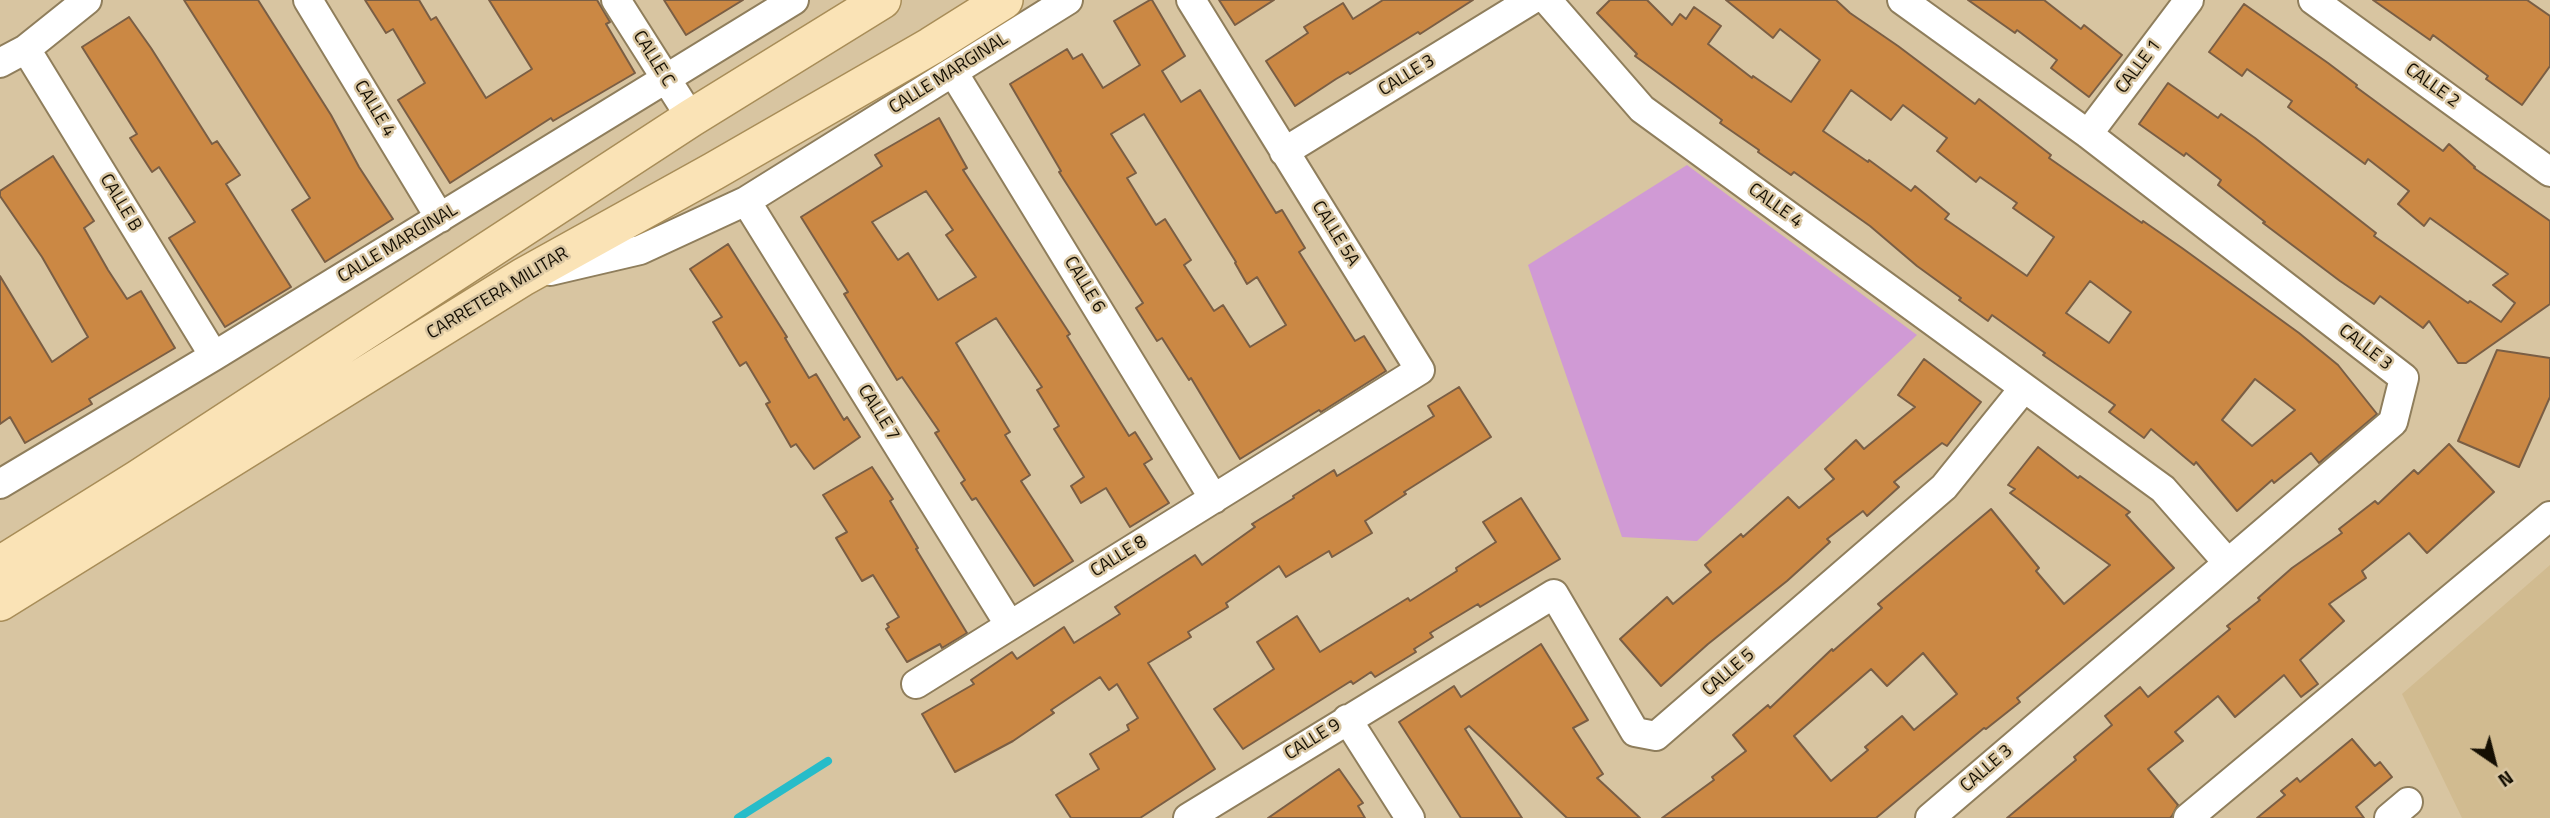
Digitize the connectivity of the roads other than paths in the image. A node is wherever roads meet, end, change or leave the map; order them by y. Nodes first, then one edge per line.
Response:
1 (87, 0) edge
2 (308, 0) edge
3 (616, 0) edge
4 (794, 0) edge
5 (882, 0) edge
6 (960, 0) edge
7 (1004, 0) edge
8 (1068, 0) edge
9 (1191, 0) edge
10 (1531, 0) edge
11 (1547, 0) edge
12 (1902, 0) edge
13 (2189, 0) edge
14 (2313, 0) edge
15 (26, 49) junction
16 (942, 59) junction
17 (0, 63) edge
18 (666, 80) junction
19 (691, 118) junction
20 (2088, 134) junction
21 (1284, 152) junction
22 (2544, 163) edge
23 (746, 201) junction
24 (440, 218) junction
25 (523, 277) junction
26 (214, 356) junction
27 (2024, 388) junction
28 (1323, 430) joint
29 (2, 477) edge
30 (1214, 499) junction
31 (2550, 516) edge
32 (2228, 563) junction
33 (0, 565) edge
34 (0, 602) edge
35 (1010, 624) junction
36 (1439, 664) joint
37 (916, 684) dead end
38 (1347, 719) junction
39 (1188, 818) edge
40 (1410, 818) edge
41 (1930, 818) edge
42 (2188, 818) edge

1 - 15 street
2 - 24 street, CALLE 4
3 - 18 street, CALLE C
4 - 18 street, CALLE MARGINAL
5 - 19 main road
6 - 16 main road
7 - 16 main road, CARRETERA MILITAR
8 - 16 street, CALLE MARGINAL
9 - 21 street, CALLE 5A
10 - 21 street, CALLE 3
11 - 27 street, CALLE 4
12 - 20 street, CALLE 3
13 - 20 street, CALLE 1
14 - 22 street, CALLE 2
15 - 17 street
15 - 26 street, CALLE B
16 - 23 street, CALLE MARGINAL
16 - 25 main road, CARRETERA MILITAR
16 - 30 street, CALLE 6
18 - 19 street, CALLE C
18 - 24 street, CALLE MARGINAL
19 - 33 main road
20 - 32 street, CALLE 3
21 - 28 street, CALLE 5A
23 - 25 street, CALLE MARGINAL
23 - 35 street, CALLE 7
24 - 26 street, CALLE MARGINAL
25 - 34 main road, CARRETERA MILITAR
26 - 29 street, CALLE MARGINAL
27 - 32 street, CALLE 4
27 - 36 street, CALLE 5
28 - 30 street, CALLE 8
30 - 35 street, CALLE 8
31 - 42 street
32 - 41 street, CALLE 3
35 - 37 street, CALLE 8
36 - 38 street, CALLE 9
38 - 39 street, CALLE 9
38 - 40 street

